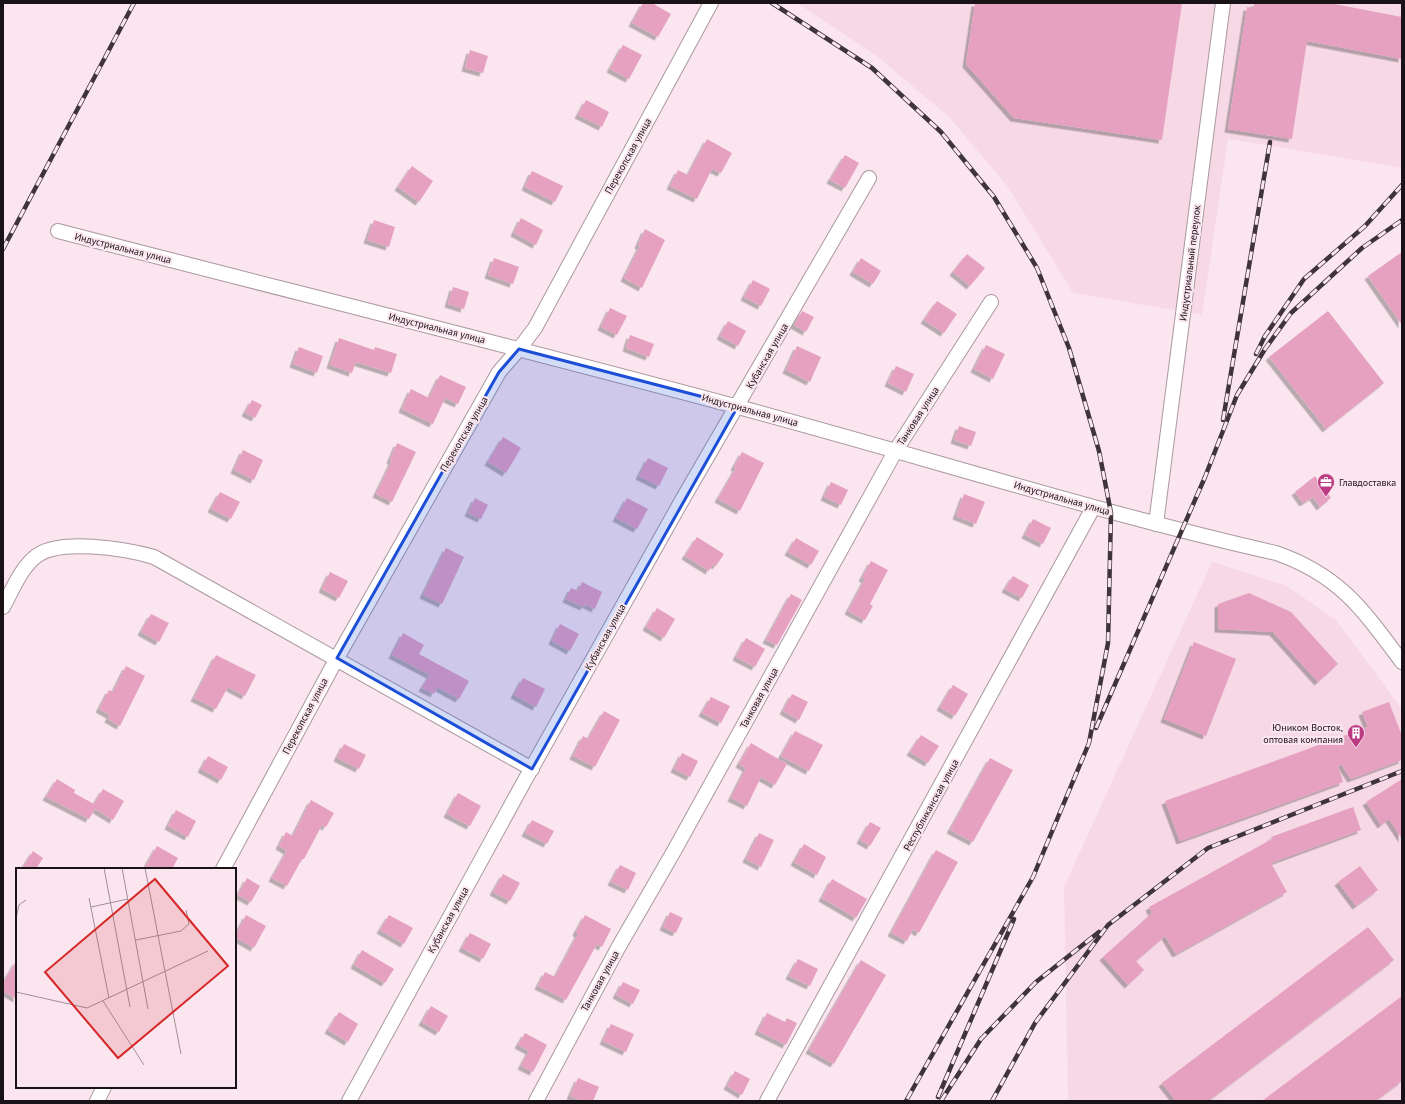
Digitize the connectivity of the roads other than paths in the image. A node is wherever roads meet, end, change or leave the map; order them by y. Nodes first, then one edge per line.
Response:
1 (711, 3) edge
2 (1223, 3) edge
3 (869, 178) dead end
4 (58, 231) dead end
5 (991, 302) dead end
6 (519, 349) junction
7 (738, 406) junction
8 (896, 450) junction
9 (1094, 508) junction
10 (1156, 524) junction
11 (3, 607) edge
12 (337, 658) junction
13 (1402, 662) edge
14 (532, 768) junction
15 (224, 868) edge
16 (103, 1088) edge
17 (96, 1101) edge
18 (349, 1101) edge
19 (536, 1101) edge
20 (767, 1101) edge

1 - 6 street, Перекопская улица
2 - 10 street, Индустриальный переулок
3 - 7 street, Кубанская улица
4 - 6 street, Индустриальная улица
5 - 8 street, Танковая улица
6 - 7 street, Индустриальная улица
6 - 12 street, Перекопская улица
7 - 8 street, Индустриальная улица
7 - 14 street, Кубанская улица
8 - 9 street, Индустриальная улица
8 - 19 street, Танковая улица
9 - 10 street, Индустриальная улица
9 - 20 street, Республиканская улица
10 - 13 street, Индустриальная улица
11 - 12 street
12 - 14 street
12 - 15 street, Перекопская улица
14 - 18 street, Кубанская улица
16 - 17 street

